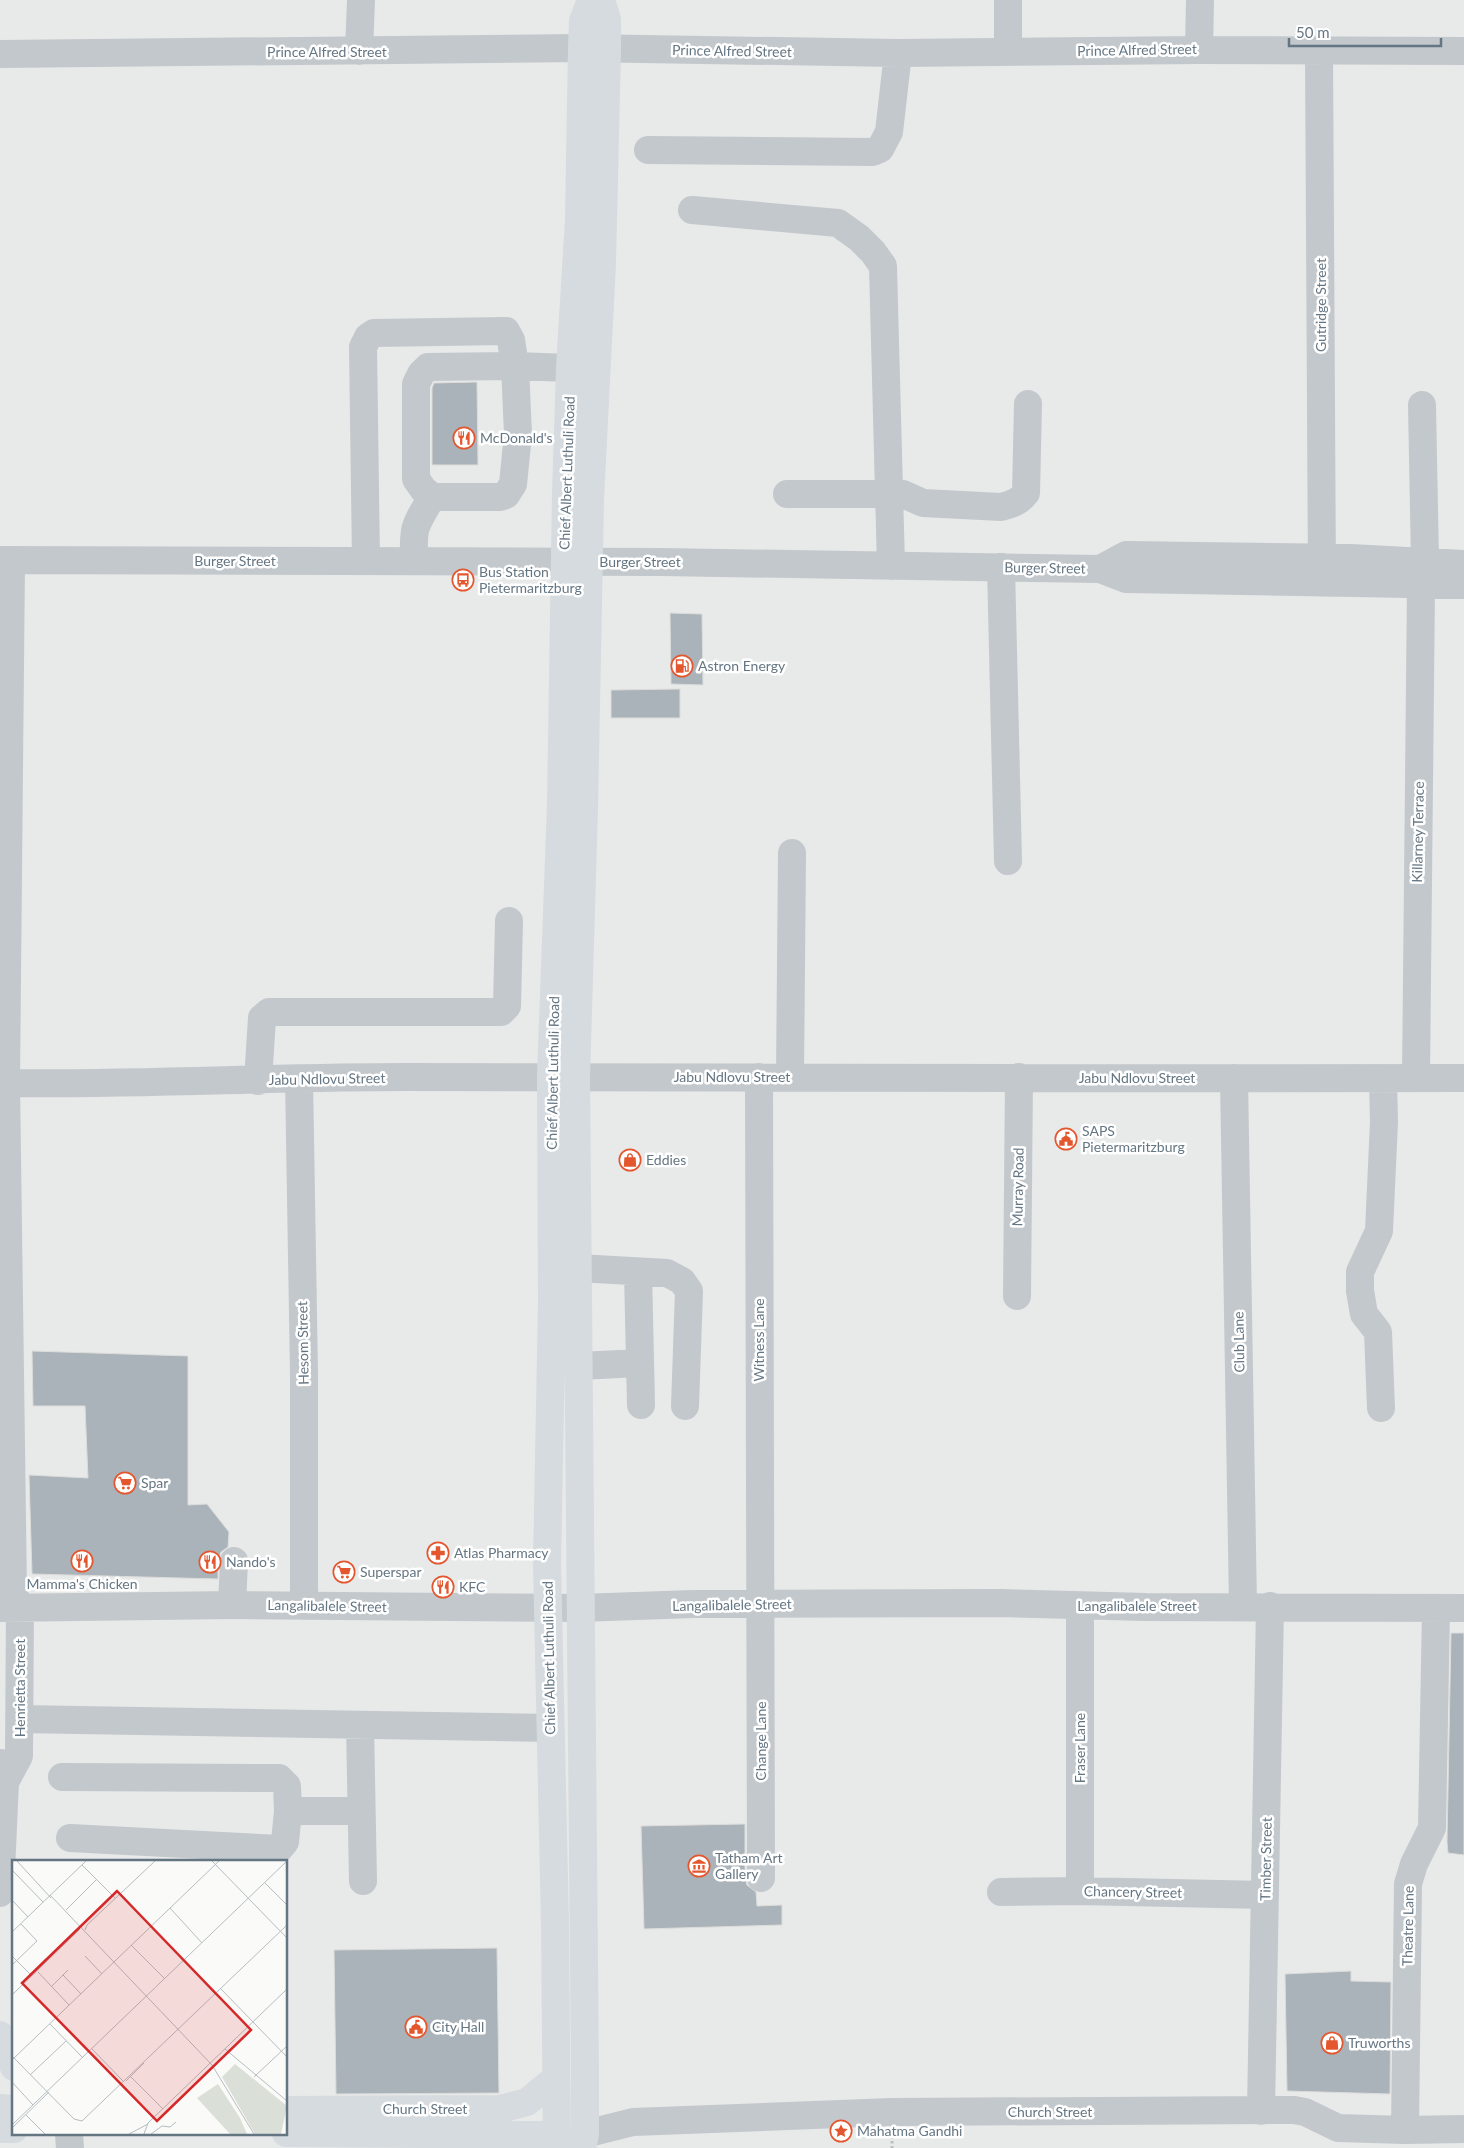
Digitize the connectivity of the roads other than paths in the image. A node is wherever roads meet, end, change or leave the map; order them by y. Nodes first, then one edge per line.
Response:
1 (361, 0) edge
2 (591, 0) edge
3 (601, 0) edge
4 (1008, 0) edge
5 (1200, 0) edge
6 (594, 48) junction
7 (1199, 50) junction
8 (1464, 50) edge
9 (359, 51) junction
10 (1320, 51) junction
11 (1008, 52) junction
12 (898, 53) junction
13 (0, 54) edge
14 (648, 150) dead end
15 (692, 210) dead end
16 (515, 366) junction
17 (570, 368) junction
18 (1028, 404) dead end
19 (1422, 404) dead end
20 (889, 493) junction
21 (786, 494) dead end
22 (432, 498) junction
23 (5, 560) edge
24 (366, 561) junction
25 (414, 561) junction
26 (576, 562) junction
27 (1464, 564) edge
28 (891, 566) junction
29 (1001, 568) junction
30 (1322, 571) junction
31 (1423, 574) junction
32 (1464, 584) edge
33 (792, 852) dead end
34 (1008, 861) dead end
35 (509, 921) dead end
36 (564, 1077) junction
37 (759, 1077) junction
38 (790, 1077) junction
39 (1019, 1077) junction
40 (1234, 1078) junction
41 (1416, 1078) junction
42 (1464, 1078) edge
43 (299, 1079) junction
44 (1384, 1080) junction
45 (258, 1081) junction
46 (3, 1083) edge
47 (578, 1268) junction
48 (638, 1272) junction
49 (1017, 1296) dead end
50 (640, 1362) junction
51 (579, 1366) junction
52 (641, 1406) dead end
53 (685, 1406) dead end
54 (1381, 1408) dead end
55 (234, 1561) dead end
56 (9, 1604) edge
57 (760, 1604) junction
58 (232, 1605) junction
59 (304, 1606) junction
60 (1080, 1606) junction
61 (1243, 1606) junction
62 (1270, 1606) junction
63 (547, 1608) junction
64 (580, 1608) junction
65 (1436, 1608) junction
66 (1464, 1608) edge
67 (1, 1659) edge
68 (7, 1719) edge
69 (360, 1725) junction
70 (550, 1728) junction
71 (62, 1777) dead end
72 (288, 1811) junction
73 (361, 1811) junction
74 (70, 1838) dead end
75 (761, 1878) dead end
76 (363, 1881) dead end
77 (1080, 1891) junction
78 (1001, 1892) dead end
79 (0, 1893) edge
80 (1265, 1895) junction
81 (0, 2035) edge
82 (12, 2062) edge
83 (556, 2079) junction
84 (584, 2104) junction
85 (288, 2110) edge
86 (1261, 2111) junction
87 (633, 2122) junction
88 (1464, 2129) edge
89 (1405, 2130) junction
90 (288, 2133) edge
91 (1338, 2138) edge
92 (584, 2141) edge
93 (557, 2142) edge

1 - 9 street
2 - 6 main road, Chief Albert Luthuli Road
3 - 6 main road, Chief Albert Luthuli Road
4 - 11 street
5 - 7 street
6 - 9 street, Prince Alfred Street
6 - 12 street, Prince Alfred Street
6 - 17 main road, Chief Albert Luthuli Road
6 - 26 main road, Chief Albert Luthuli Road
7 - 10 street, Prince Alfred Street
7 - 11 street, Prince Alfred Street
8 - 10 street, Prince Alfred Street
9 - 13 street, Prince Alfred Street
10 - 30 street, Gutridge Street
11 - 12 street, Prince Alfred Street
12 - 14 street
15 - 20 street
16 - 17 street
16 - 22 street
16 - 22 street
16 - 24 street
17 - 26 main road, Chief Albert Luthuli Road
18 - 20 street
19 - 31 street, Killarney Terrace
20 - 21 street
20 - 28 street
22 - 25 street
23 - 24 street, Burger Street
23 - 46 street, Henrietta Street
24 - 25 street, Burger Street
25 - 26 street, Burger Street
26 - 28 street, Burger Street
26 - 36 main road, Chief Albert Luthuli Road
27 - 31 street, Burger Street
28 - 29 street, Burger Street
29 - 30 street, Burger Street
29 - 34 street
30 - 31 street, Burger Street
31 - 32 street, Burger Street
31 - 41 street, Killarney Terrace
33 - 38 street
35 - 45 street
36 - 37 street, Jabu Ndlovu Street
36 - 43 street, Jabu Ndlovu Street
36 - 47 main road, Chief Albert Luthuli Road
36 - 63 main road, Chief Albert Luthuli Road
37 - 38 street, Jabu Ndlovu Street
37 - 57 street, Witness Lane
38 - 39 street, Jabu Ndlovu Street
39 - 40 street, Jabu Ndlovu Street
39 - 49 street, Murray Road
40 - 44 street, Jabu Ndlovu Street
40 - 61 street, Club Lane
41 - 42 street, Jabu Ndlovu Street
41 - 44 street, Jabu Ndlovu Street
43 - 45 street, Jabu Ndlovu Street
43 - 59 street, Hesom Street
44 - 54 street
45 - 46 street, Jabu Ndlovu Street
46 - 56 street, Henrietta Street
47 - 48 street
47 - 51 main road, Chief Albert Luthuli Road
48 - 50 street
48 - 53 street
50 - 51 street
50 - 52 street
51 - 64 main road, Chief Albert Luthuli Road
55 - 58 street
56 - 58 street, Langalibalele Street
56 - 67 street, Henrietta Street
56 - 68 street, Henrietta Street
57 - 60 street, Langalibalele Street
57 - 64 street, Langalibalele Street
57 - 75 street, Change Lane
58 - 59 street, Langalibalele Street
59 - 63 street, Langalibalele Street
60 - 61 street, Langalibalele Street
60 - 77 street, Fraser Lane
61 - 62 street, Langalibalele Street
62 - 65 street, Langalibalele Street
62 - 80 street, Timber Street
63 - 64 street, Langalibalele Street
63 - 70 main road, Chief Albert Luthuli Road
64 - 84 main road, Chief Albert Luthuli Road
65 - 66 street, Langalibalele Street
65 - 89 street, Theatre Lane
67 - 68 street, Henrietta Street
68 - 69 street
68 - 79 street, Henrietta Street
69 - 70 street
69 - 73 street
70 - 83 main road, Chief Albert Luthuli Road
71 - 72 street
72 - 73 street
72 - 74 street
73 - 76 street
77 - 78 street, Chancery Street
77 - 80 street, Chancery Street
80 - 86 street, Timber Street
81 - 82 main road
83 - 85 main road, Church Street
83 - 93 main road, Chief Albert Luthuli Road
84 - 87 street, Church Street
84 - 92 main road, Chief Albert Luthuli Road
86 - 87 street, Church Street
86 - 91 street, Church Street
87 - 92 street, Church Street
88 - 89 street, Church Street
89 - 91 street, Church Street
90 - 93 main road, Church Street

